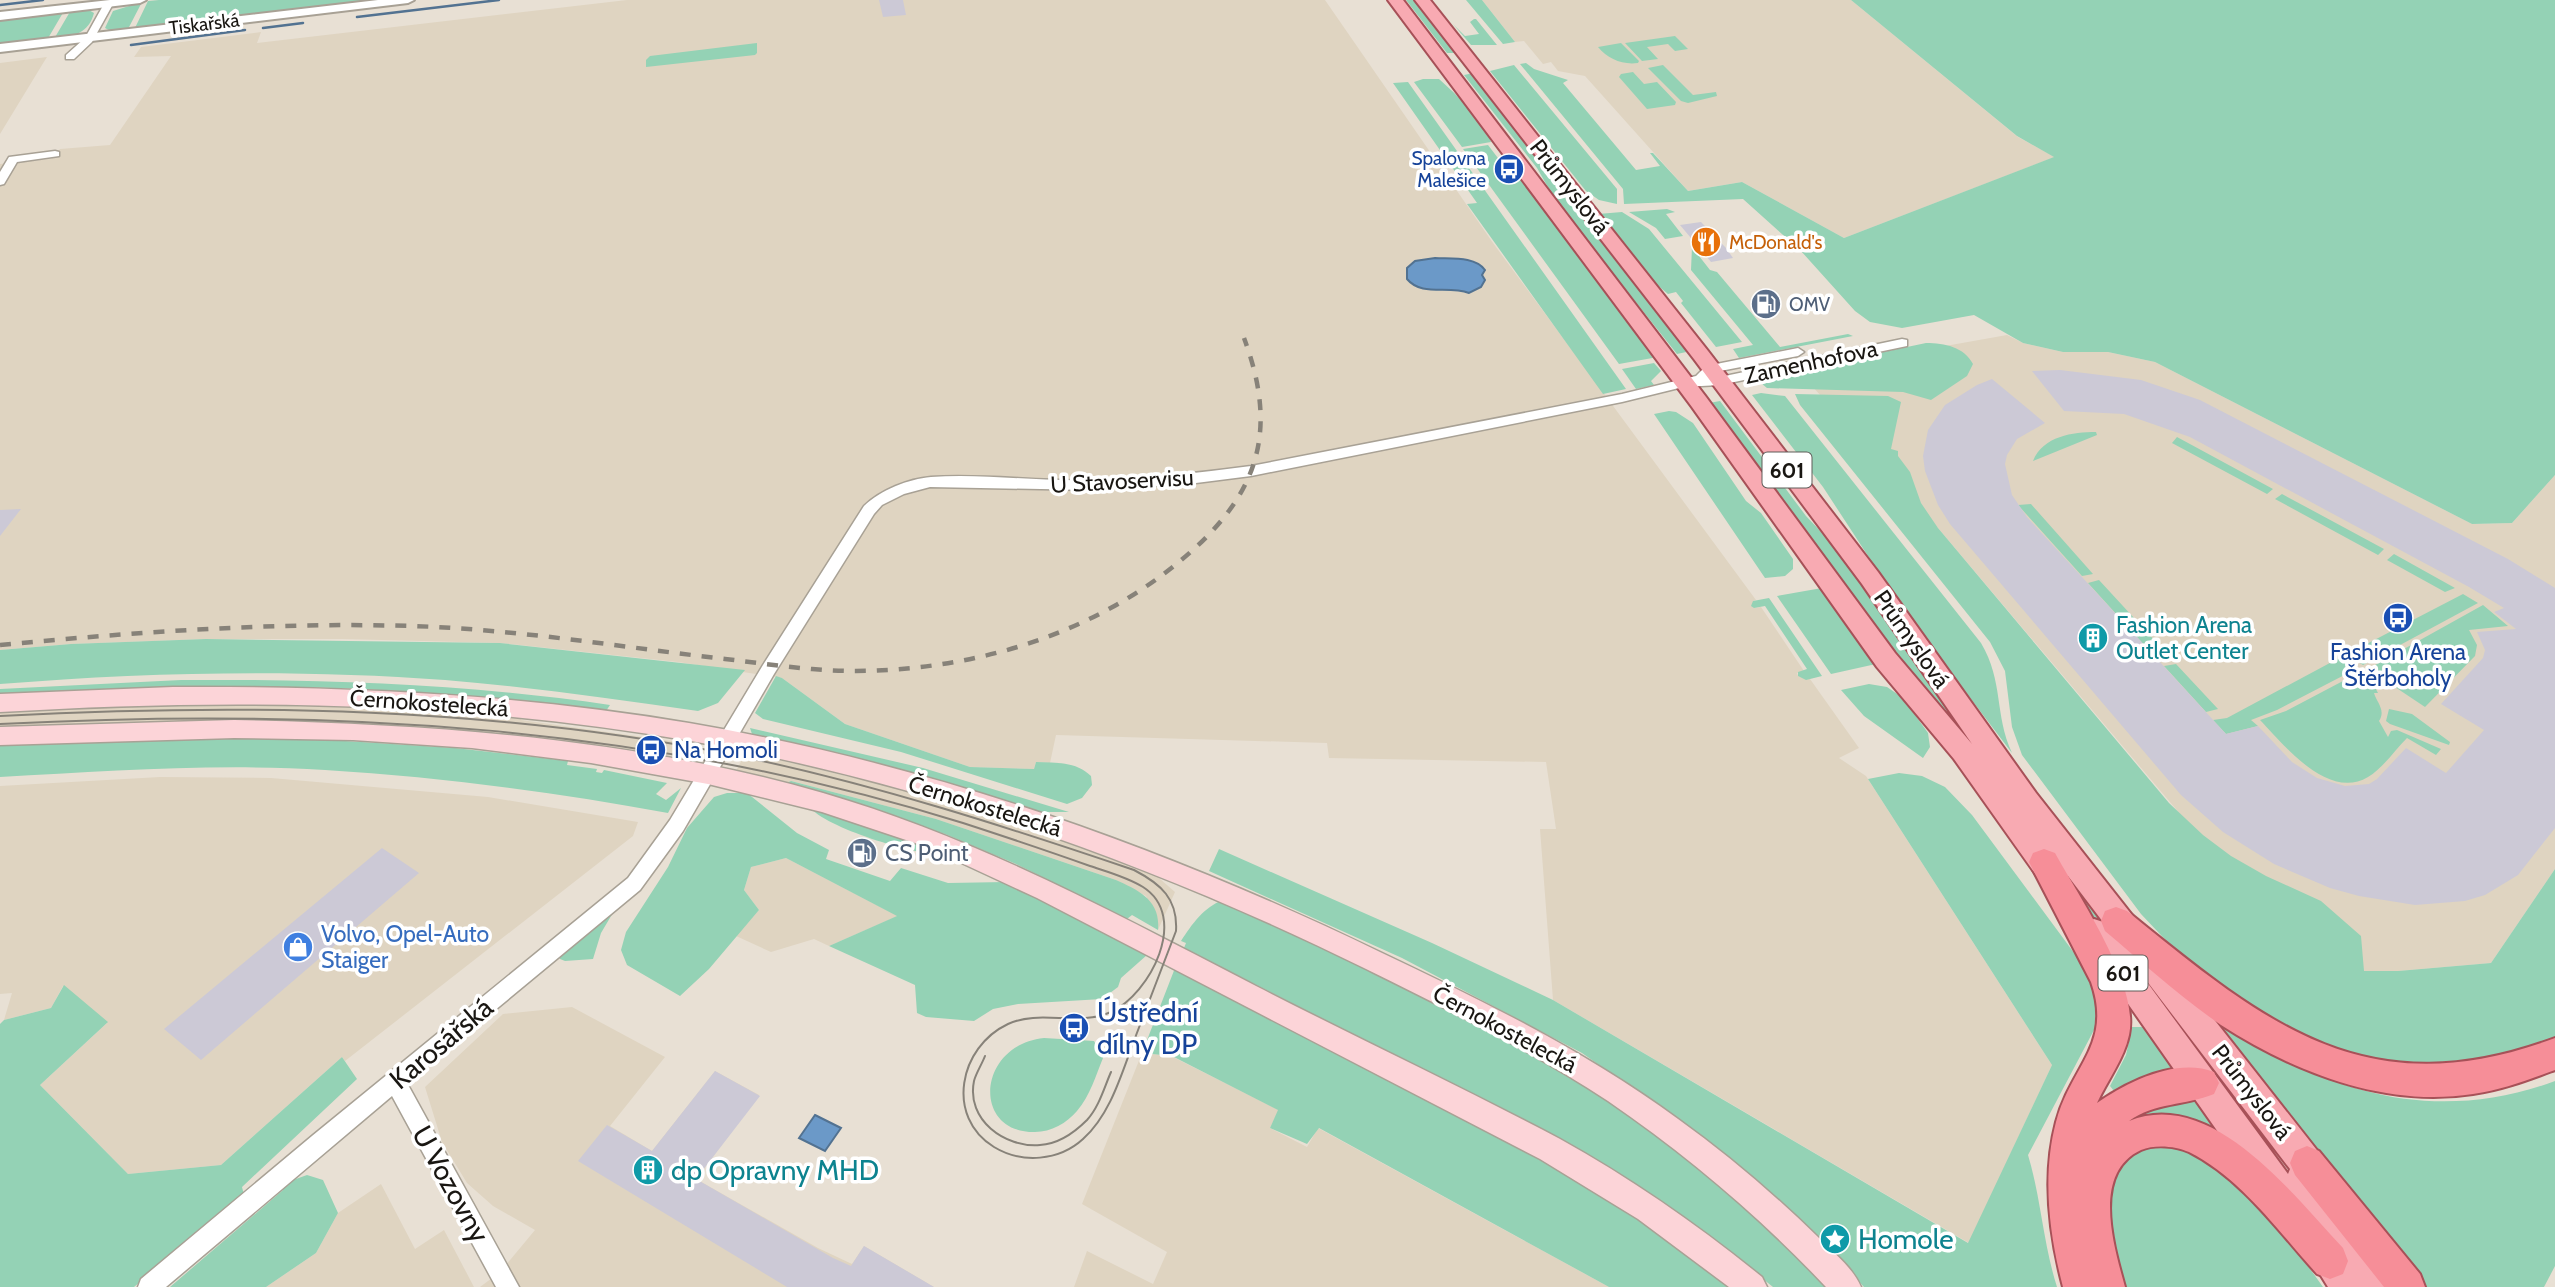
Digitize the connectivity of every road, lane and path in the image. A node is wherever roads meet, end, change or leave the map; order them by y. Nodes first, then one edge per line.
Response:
1 (140, 0) edge
2 (408, 0) edge
3 (1395, 0) edge
4 (1422, 0) edge
5 (108, 4) junction
6 (0, 16) edge
7 (90, 37) junction
8 (0, 48) edge
9 (70, 57) dead end
10 (55, 154) dead end
11 (0, 182) edge
12 (1897, 339) dead end
13 (1704, 377) junction
14 (0, 703) edge
15 (0, 736) edge
16 (726, 740) junction
17 (707, 775) junction
18 (2044, 862) junction
19 (2116, 920) junction
20 (2555, 1054) edge
21 (395, 1081) junction
22 (2202, 1083) junction
23 (2307, 1163) junction
24 (2068, 1209) junction
25 (2340, 1274) edge
26 (149, 1287) edge
27 (508, 1287) edge
28 (1752, 1287) edge
29 (1846, 1287) edge
30 (2081, 1287) edge
31 (2107, 1287) edge
32 (2383, 1287) edge
33 (2389, 1287) edge
34 (2407, 1287) edge

1 - 5 street
2 - 7 street, Tiskařská
3 - 13 main road, Průmyslová / 601
4 - 13 main road, Průmyslová / 601
5 - 6 street
5 - 7 street
7 - 8 street, Tiskařská
7 - 9 street
10 - 11 street
12 - 13 street, Zamenhofova
13 - 16 street, U Stavoservisu
13 - 18 main road, Průmyslová / 601
13 - 19 main road, Průmyslová / 601
14 - 16 main road, Černokostelecká
15 - 17 main road, Černokostelecká
16 - 17 street, U Stavoservisu
16 - 29 main road, Černokostelecká
17 - 21 street, Karosářská
17 - 28 main road, Černokostelecká
18 - 22 main road, Průmyslová / 601
18 - 24 highway
19 - 20 highway
19 - 23 main road, Průmyslová / 601
21 - 26 street, Karosářská
21 - 27 street, U Vozovny
22 - 24 highway
22 - 25 main road, Průmyslová / 601
22 - 32 main road
23 - 33 main road, Průmyslová
23 - 34 highway
24 - 30 highway
25 - 31 highway

